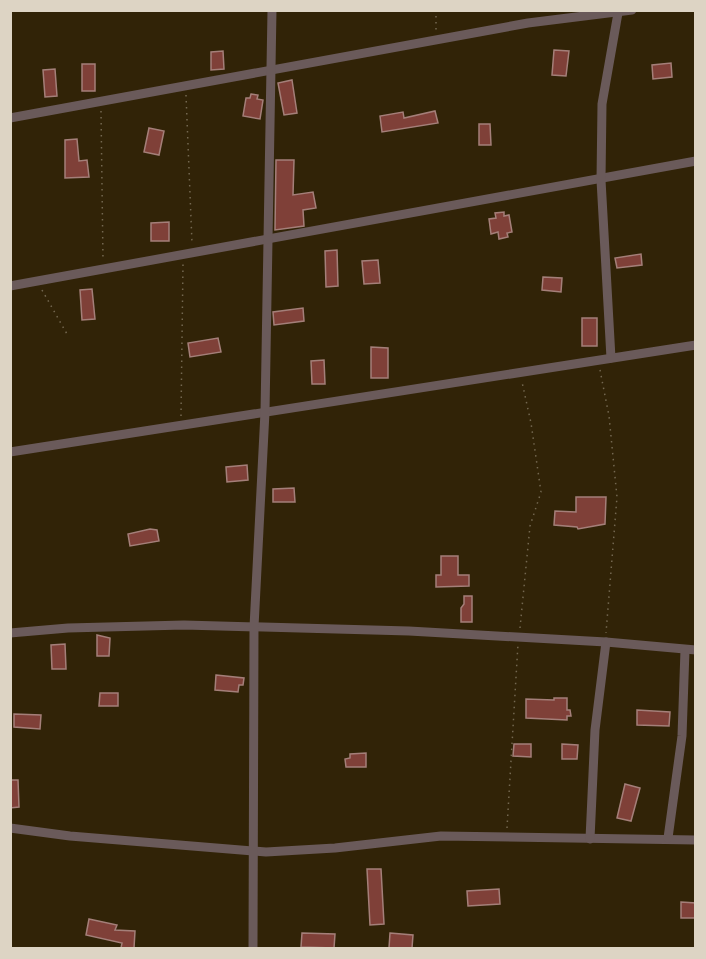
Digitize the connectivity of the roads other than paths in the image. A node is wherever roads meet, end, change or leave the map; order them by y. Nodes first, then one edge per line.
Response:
1 (272, 10) edge
2 (632, 10) edge
3 (612, 12) edge
4 (270, 70) junction
5 (10, 118) edge
6 (696, 161) edge
7 (600, 180) junction
8 (268, 239) junction
9 (10, 286) edge
10 (696, 345) edge
11 (611, 358) junction
12 (265, 412) junction
13 (10, 452) edge
14 (254, 627) junction
15 (10, 633) edge
16 (606, 642) junction
17 (685, 650) junction
18 (696, 651) edge
19 (10, 828) edge
20 (668, 838) junction
21 (590, 839) junction
22 (696, 840) edge
23 (252, 851) junction
24 (254, 948) edge

1 - 4 street
2 - 3 street
3 - 4 street
3 - 7 street
4 - 5 street
4 - 8 street
6 - 7 street
7 - 8 street
7 - 11 street
8 - 9 street
8 - 12 street
10 - 11 street
11 - 12 street
12 - 13 street
12 - 14 street
14 - 15 street
14 - 16 street
14 - 23 street
16 - 17 street
16 - 21 street
17 - 18 street
17 - 20 street
19 - 23 street
20 - 21 street
20 - 22 street
21 - 23 street
23 - 24 street

